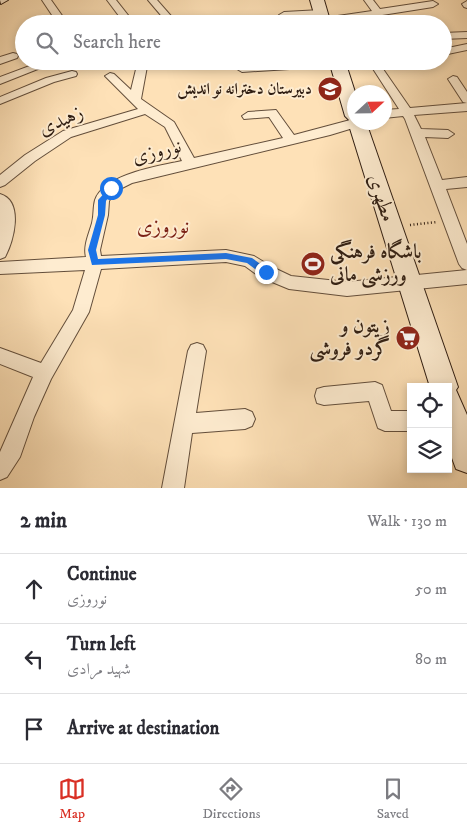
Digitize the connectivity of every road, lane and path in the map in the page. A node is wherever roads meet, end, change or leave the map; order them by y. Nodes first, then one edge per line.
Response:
1 (46, 0) edge
2 (111, 0) edge
3 (152, 0) edge
4 (368, 0) edge
5 (398, 0) edge
6 (431, 2) edge
7 (406, 8) junction
8 (378, 13) junction
9 (321, 14) edge
10 (57, 15) edge
11 (123, 15) edge
12 (165, 15) edge
13 (467, 47) edge
14 (452, 50) edge
15 (13, 56) dead end
16 (0, 61) edge
17 (28, 70) edge
18 (141, 70) edge
19 (340, 70) edge
20 (379, 70) edge
21 (72, 74) dead end
22 (110, 76) dead end
23 (453, 79) dead end
24 (0, 81) edge
25 (347, 91) edge
26 (0, 100) edge
27 (135, 100) junction
28 (467, 100) edge
29 (467, 107) edge
30 (147, 110) junction
31 (405, 111) junction
32 (392, 113) edge
33 (248, 116) dead end
34 (347, 124) edge
35 (360, 130) edge
36 (417, 133) junction
37 (448, 134) dead end
38 (291, 140) junction
39 (190, 164) junction
40 (0, 182) edge
41 (467, 182) edge
42 (438, 186) junction
43 (0, 199) edge
44 (451, 221) junction
45 (391, 227) junction
46 (0, 253) edge
47 (95, 263) junction
48 (467, 264) edge
49 (0, 268) edge
50 (467, 278) edge
51 (409, 283) junction
52 (197, 351) dead end
53 (0, 356) edge
54 (45, 373) junction
55 (443, 383) edge
56 (324, 396) dead end
57 (245, 419) dead end
58 (407, 420) edge
59 (455, 420) edge
60 (184, 424) junction
61 (467, 458) edge
62 (0, 470) edge
63 (173, 488) edge

1 - 10 street
2 - 11 street
3 - 12 street
4 - 8 street
5 - 7 street
6 - 7 street
7 - 8 street
8 - 9 street
13 - 14 street
15 - 16 street
17 - 24 street
18 - 27 street
19 - 25 main road, مطهری
20 - 31 street
21 - 26 street
22 - 27 street
23 - 28 street
27 - 30 street
29 - 31 street
30 - 39 street
30 - 40 street, زهیدی
31 - 32 street
31 - 36 street
33 - 38 street
34 - 38 street, نوروزی
35 - 45 main road, مطهری
36 - 37 street
36 - 42 street
38 - 39 street, نوروزی
39 - 47 street, نوروزی
41 - 42 street
42 - 44 street
43 - 46 street
44 - 45 path
44 - 48 street
45 - 51 main road, مطهری
47 - 49 street
47 - 51 street
47 - 54 street, نوروزی
50 - 51 street
51 - 55 main road, مطهری
52 - 60 street
53 - 54 street
54 - 62 street, نوروزی
56 - 58 street
57 - 60 street
59 - 61 main road
60 - 63 street

